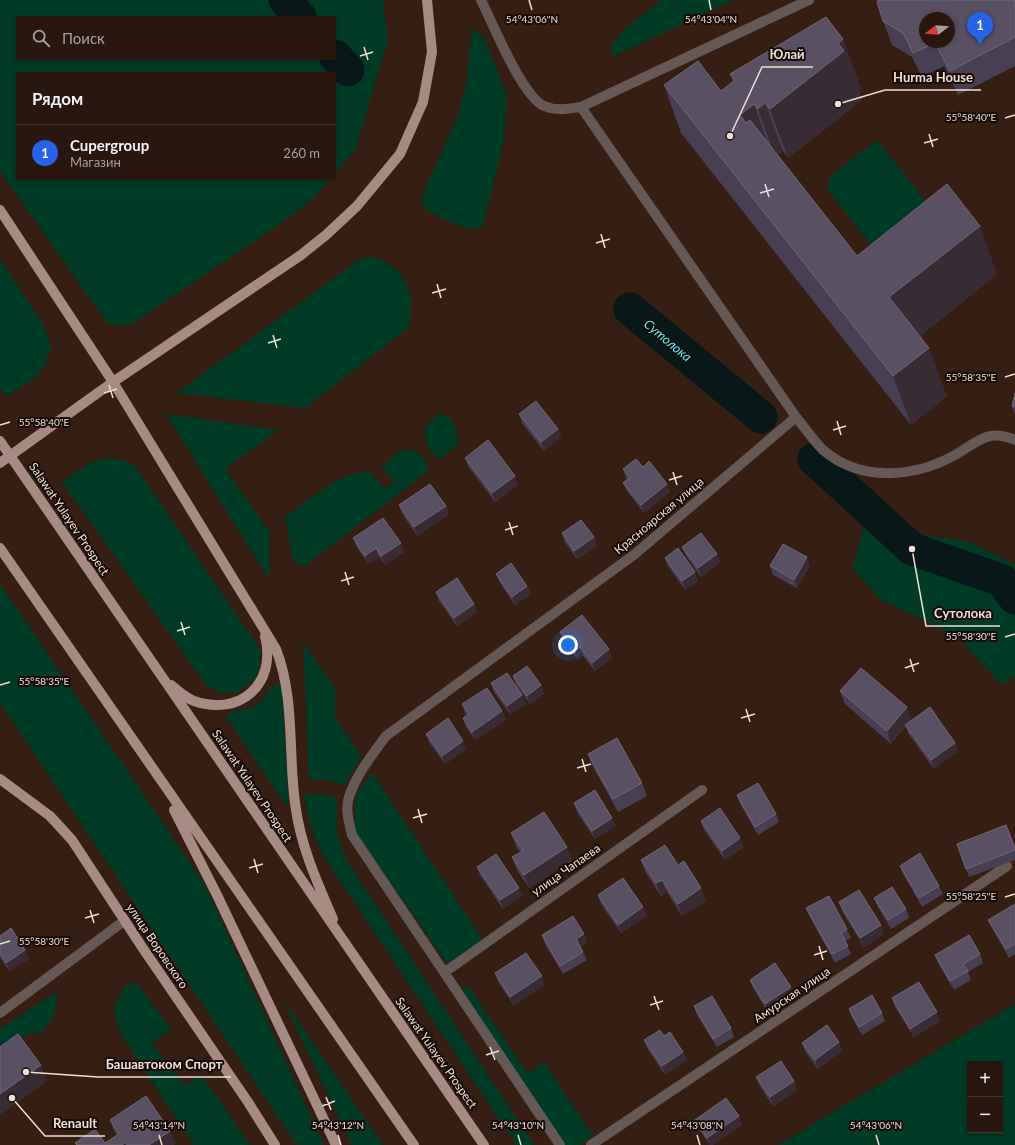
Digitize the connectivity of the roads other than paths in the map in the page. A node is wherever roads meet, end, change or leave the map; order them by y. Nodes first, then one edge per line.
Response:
1 (427, 0) edge
2 (481, 0) edge
3 (809, 0) edge
4 (581, 107) junction
5 (0, 210) edge
6 (114, 382) junction
7 (796, 417) junction
8 (1015, 440) edge
9 (0, 441) edge
10 (0, 463) edge
11 (0, 548) edge
12 (263, 626) junction
13 (163, 679) junction
14 (147, 761) junction
15 (0, 779) edge
16 (702, 790) dead end
17 (1007, 866) dead end
18 (124, 921) junction
19 (343, 940) junction
20 (445, 972) junction
21 (0, 1013) edge
22 (275, 1145) edge
23 (336, 1145) edge
24 (414, 1145) edge
25 (484, 1145) edge
26 (560, 1145) edge
27 (591, 1145) edge

1 - 6 main road
2 - 4 street
3 - 4 street
4 - 7 street
5 - 6 main road
6 - 10 main road
6 - 12 main road
7 - 8 street
7 - 20 street, Красноярская улица
9 - 13 main road, Salawat Yulayev Prospect
11 - 14 main road
12 - 13 main road
12 - 19 main road
13 - 19 main road, Salawat Yulayev Prospect
14 - 23 main road
14 - 24 main road
15 - 18 main road, улица Воровского
16 - 20 street, улица Чапаева
17 - 27 street, Амурская улица
18 - 21 street
18 - 22 main road, улица Воровского
19 - 25 main road, Salawat Yulayev Prospect
20 - 26 street, Красноярская улица

